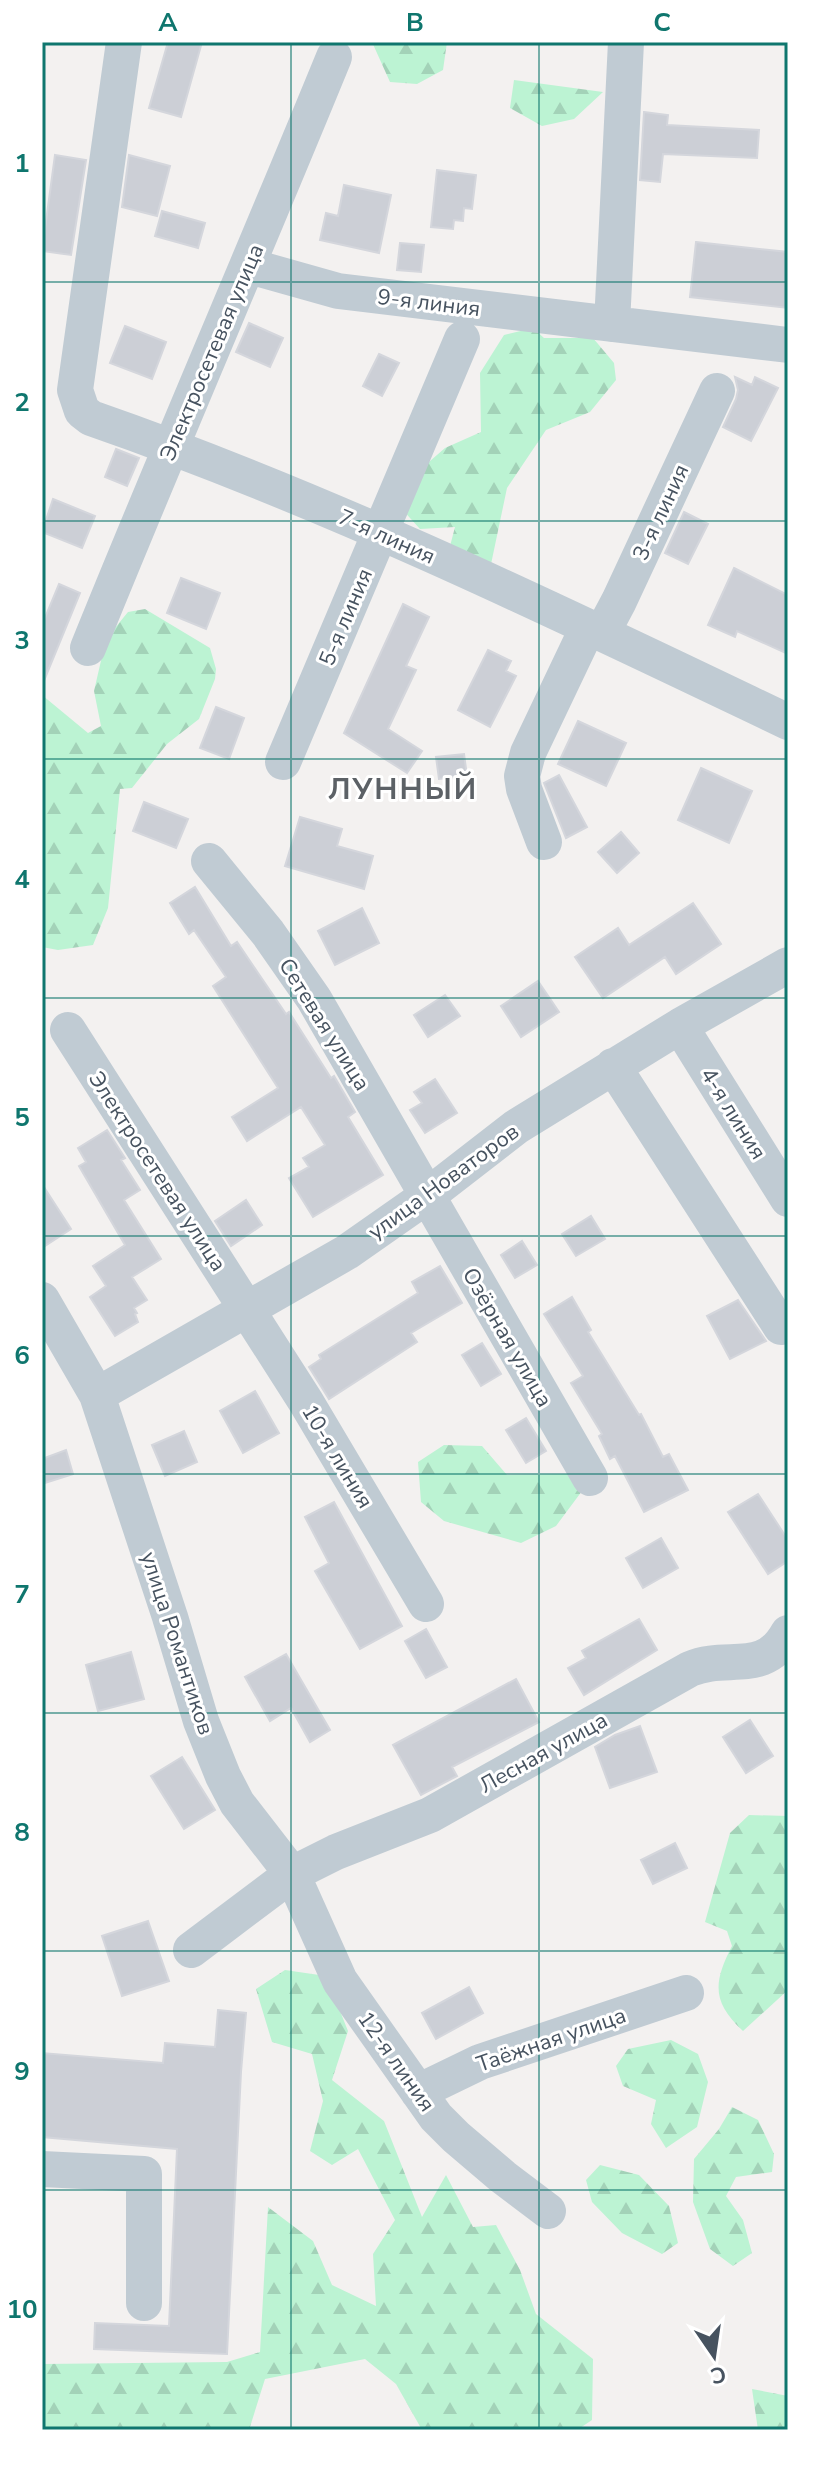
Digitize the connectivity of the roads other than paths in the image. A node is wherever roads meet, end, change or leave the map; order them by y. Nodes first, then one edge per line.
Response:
1 (124, 42) edge
2 (626, 42) edge
3 (334, 57) dead end
4 (249, 266) junction
5 (612, 324) junction
6 (462, 339) dead end
7 (788, 345) edge
8 (717, 391) dead end
9 (170, 446) junction
10 (380, 532) junction
11 (595, 630) junction
12 (88, 648) dead end
13 (788, 722) edge
14 (283, 762) dead end
15 (544, 842) dead end
16 (209, 861) dead end
17 (788, 965) edge
18 (680, 1026) junction
19 (68, 1030) dead end
20 (613, 1066) junction
21 (427, 1196) junction
22 (788, 1199) edge
23 (42, 1300) edge
24 (247, 1311) junction
25 (781, 1327) dead end
26 (97, 1395) junction
27 (590, 1478) dead end
28 (426, 1604) dead end
29 (788, 1633) edge
30 (292, 1874) junction
31 (191, 1950) dead end
32 (686, 1993) dead end
33 (418, 2092) junction
34 (42, 2169) edge
35 (548, 2211) dead end
36 (144, 2303) dead end

1 - 9 street, 7-я линия
2 - 5 street
3 - 4 street, Электросетевая улица
4 - 5 street, 9-я линия
4 - 9 street, Электросетевая улица
5 - 7 street, 9-я линия
6 - 10 street, 5-я линия
8 - 11 street, 3-я линия
9 - 10 street, 7-я линия
9 - 12 street, Электросетевая улица
10 - 11 street, 7-я линия
10 - 14 street, 5-я линия
11 - 13 street, 7-я линия
11 - 15 street, 3-я линия
16 - 21 street, Сетевая улица
17 - 18 street, улица Новаторов
18 - 20 street, улица Новаторов
18 - 22 street, 4-я линия
19 - 24 street, Электросетевая улица
20 - 21 street, улица Новаторов
20 - 25 street
21 - 24 street, улица Новаторов
21 - 27 street, Озёрная улица
23 - 26 street
24 - 26 street, улица Новаторов
24 - 28 street, 10-я линия
26 - 30 street, улица Романтиков
29 - 30 street, Лесная улица
30 - 31 street, Лесная улица
30 - 33 street, 12-я линия
32 - 33 street, Таёжная улица
33 - 35 street, 12-я линия
34 - 36 street

